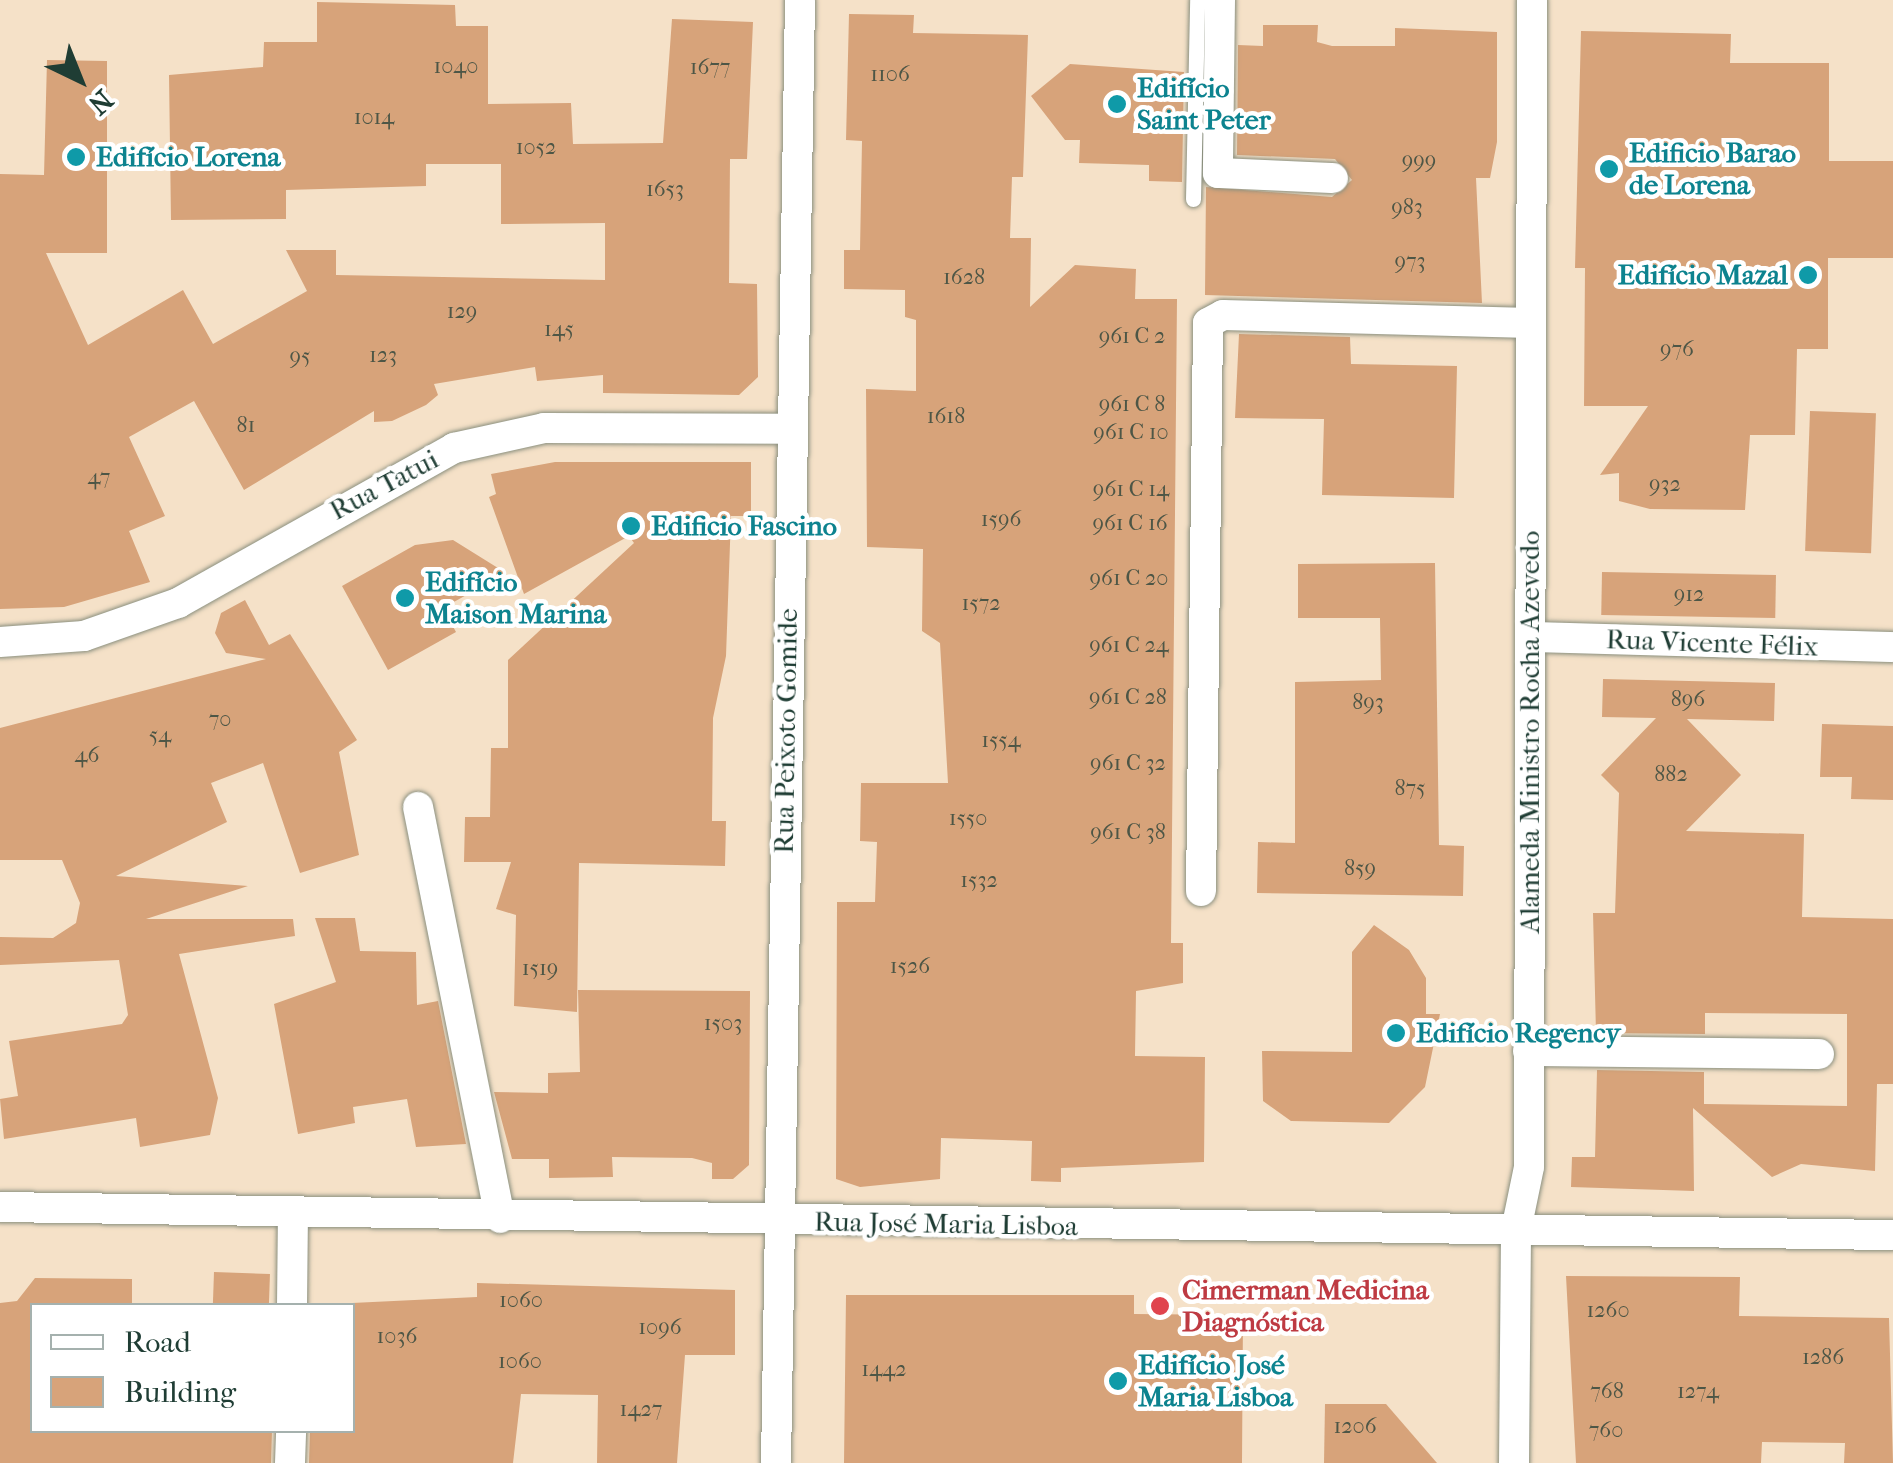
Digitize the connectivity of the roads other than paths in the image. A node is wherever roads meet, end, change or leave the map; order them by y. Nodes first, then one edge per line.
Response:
1 (800, 0) edge
2 (1197, 0) edge
3 (1220, 0) edge
4 (1532, 0) edge
5 (1333, 178) dead end
6 (1193, 199) dead end
7 (1531, 323) junction
8 (793, 429) junction
9 (1531, 637) junction
10 (0, 642) edge
11 (1893, 648) edge
12 (418, 807) dead end
13 (1201, 891) dead end
14 (1528, 1051) junction
15 (1819, 1054) dead end
16 (0, 1207) edge
17 (293, 1214) junction
18 (500, 1218) junction
19 (779, 1222) junction
20 (1516, 1230) junction
21 (1893, 1236) edge
22 (292, 1303) edge
23 (290, 1433) edge
24 (290, 1463) edge
25 (776, 1463) edge
26 (1514, 1463) edge

1 - 8 street, Rua Peixoto Gomide
2 - 6 lane
3 - 5 street
4 - 7 street, Alameda Ministro Rocha Azevedo
7 - 9 street, Alameda Ministro Rocha Azevedo
7 - 13 street
8 - 10 street, Rua Tatui
8 - 19 street, Rua Peixoto Gomide
9 - 11 street, Rua Vicente Félix
9 - 14 street, Alameda Ministro Rocha Azevedo
12 - 18 street
14 - 15 street
14 - 20 street, Alameda Ministro Rocha Azevedo
16 - 17 street, Rua José Maria Lisboa
17 - 18 street, Rua José Maria Lisboa
17 - 22 street
18 - 19 street, Rua José Maria Lisboa
19 - 20 street, Rua José Maria Lisboa
19 - 25 street, Rua Peixoto Gomide
20 - 21 street, Rua José Maria Lisboa
20 - 26 street, Alameda Ministro Rocha Azevedo
23 - 24 street

